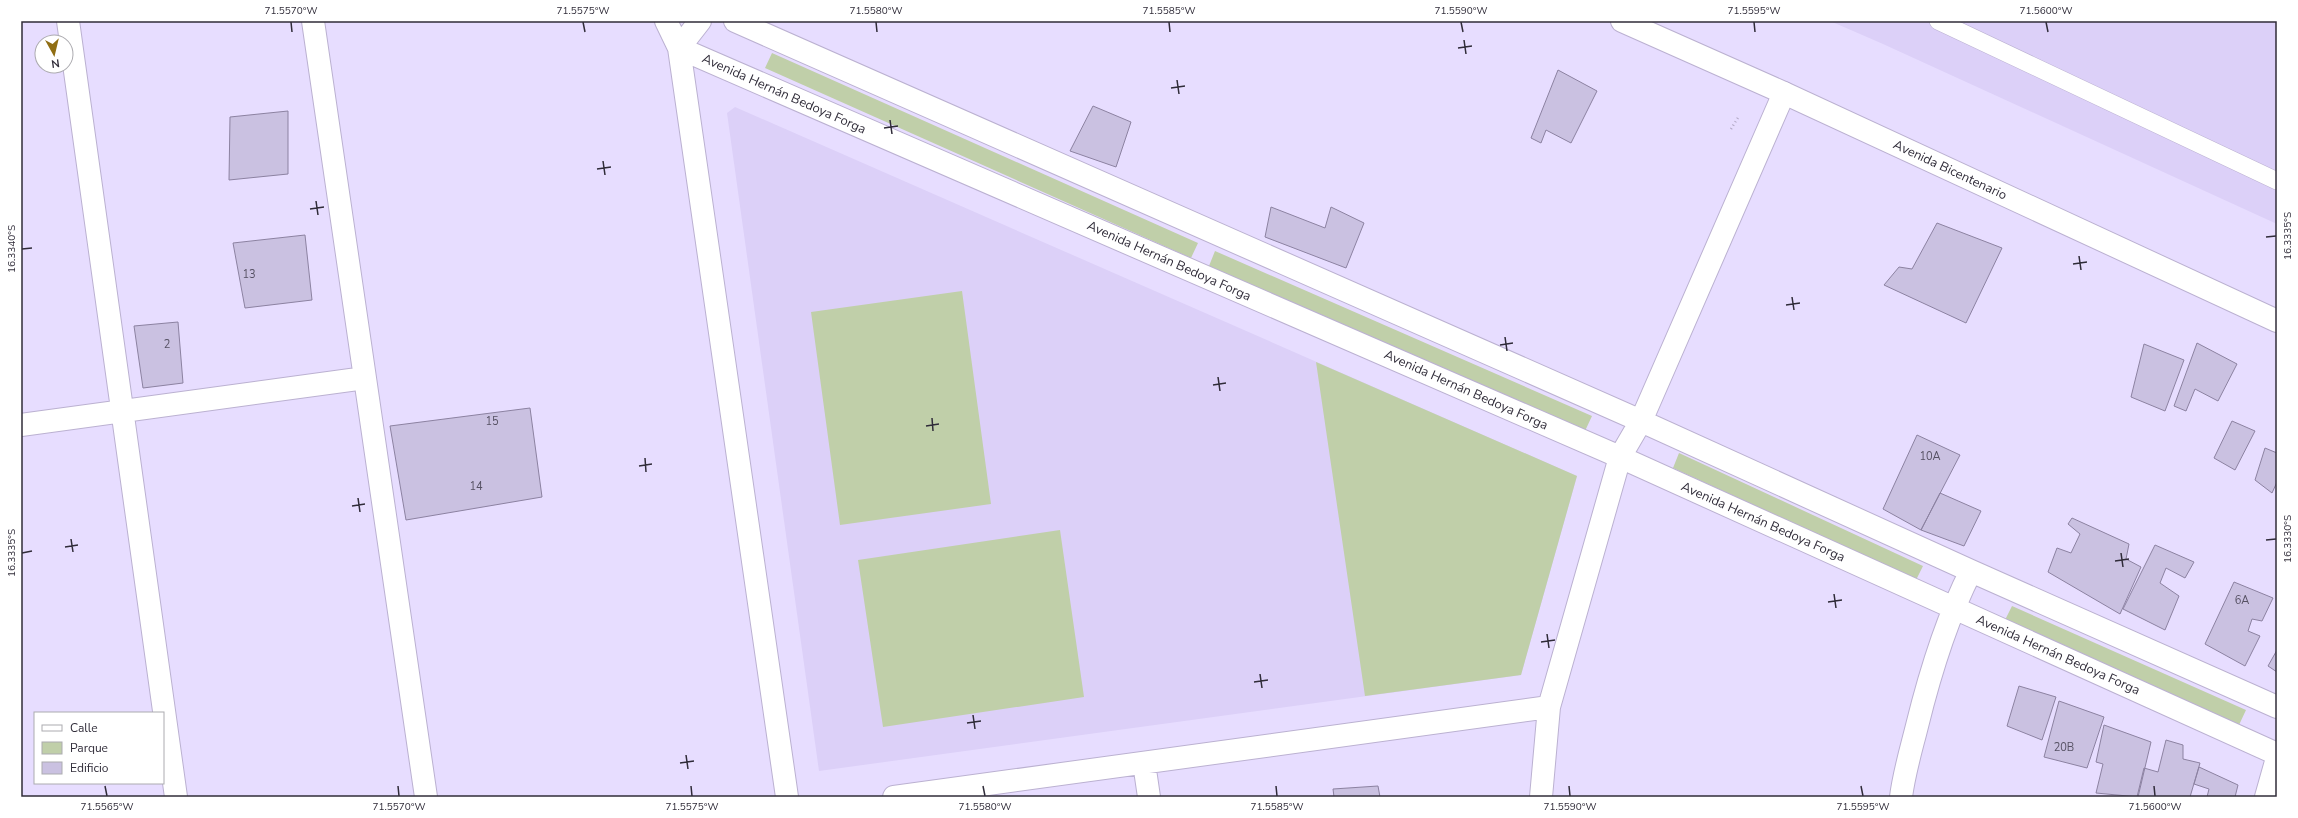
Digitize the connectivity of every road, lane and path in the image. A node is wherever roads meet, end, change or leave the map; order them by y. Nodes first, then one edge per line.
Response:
1 (68, 21) edge
2 (313, 21) edge
3 (666, 21) edge
4 (700, 21) edge
5 (735, 21) edge
6 (1622, 21) edge
7 (1938, 21) edge
8 (679, 48) junction
9 (1784, 93) junction
10 (1741, 112) dead end
11 (1731, 129) dead end
12 (2277, 181) edge
13 (2277, 321) edge
14 (365, 378) junction
15 (124, 410) junction
16 (1641, 421) junction
17 (21, 425) edge
18 (1620, 457) junction
19 (1971, 571) junction
20 (1953, 608) junction
21 (1549, 707) junction
22 (2277, 707) edge
23 (2277, 754) edge
24 (2277, 758) edge
25 (1144, 763) junction
26 (176, 797) edge
27 (426, 797) edge
28 (787, 797) edge
29 (894, 797) edge
30 (1149, 797) edge
31 (1541, 797) edge
32 (1901, 797) edge
33 (2266, 797) edge

1 - 15 street
2 - 14 street
3 - 8 street
4 - 8 street
5 - 16 street
6 - 9 street, Avenida Bicentenario
7 - 12 lane
8 - 18 street, Avenida Hernán Bedoya Forga
8 - 28 street
9 - 13 street, Avenida Bicentenario
9 - 16 street
10 - 11 path
14 - 15 street
14 - 27 street
15 - 17 street
15 - 26 street
16 - 18 street
16 - 19 street
18 - 20 street, Avenida Hernán Bedoya Forga
18 - 21 street
19 - 20 street
19 - 22 street
20 - 23 street, Avenida Hernán Bedoya Forga
20 - 32 street
21 - 25 street
21 - 31 street
24 - 33 street
25 - 29 street
25 - 30 street

